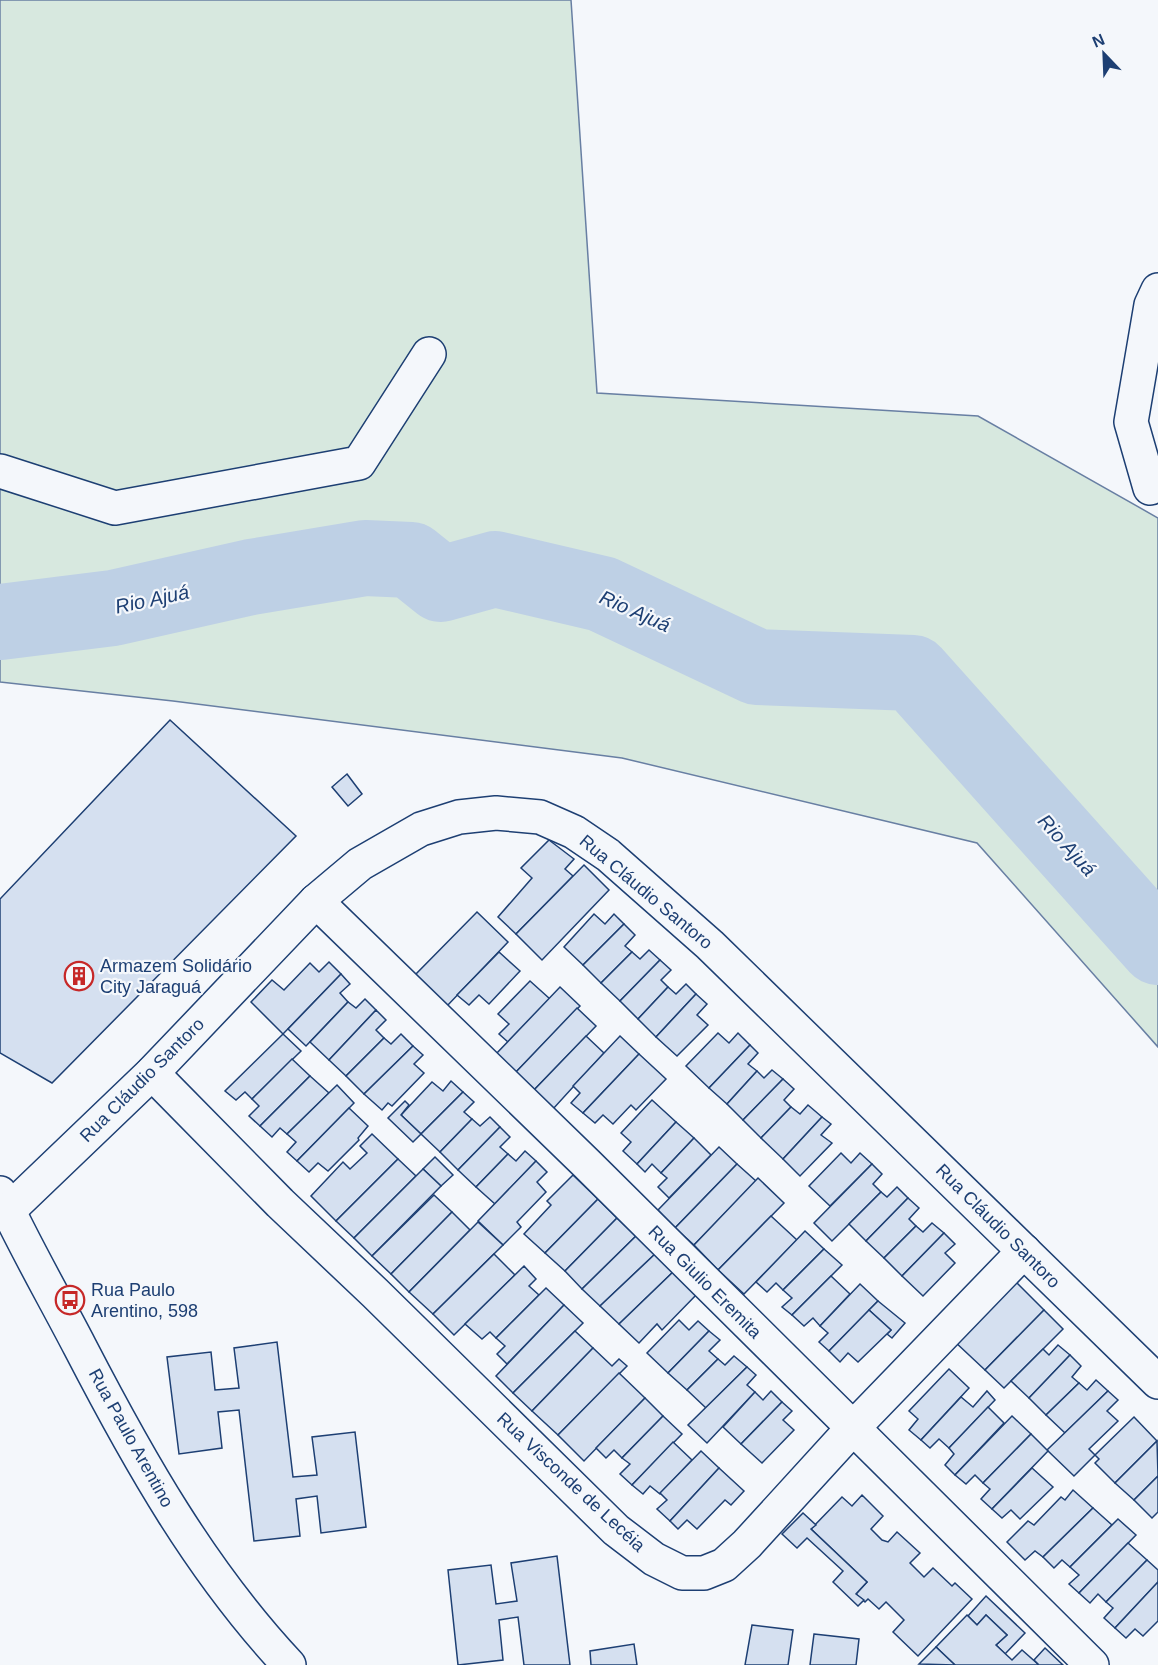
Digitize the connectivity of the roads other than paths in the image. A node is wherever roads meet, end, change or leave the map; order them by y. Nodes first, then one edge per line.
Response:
1 (1158, 290) edge
2 (429, 354) dead end
3 (0, 471) edge
4 (1150, 488) dead end
5 (316, 901) junction
6 (152, 1073) junction
7 (4, 1202) edge
8 (1024, 1251) junction
9 (1158, 1382) edge
10 (852, 1429) junction
11 (289, 1665) edge
12 (1092, 1665) edge

1 - 4 street
2 - 3 street
5 - 6 street, Rua Cláudio Santoro
5 - 8 street, Rua Cláudio Santoro
5 - 10 street, Rua Giulio Eremita
6 - 7 street, Rua Cláudio Santoro
6 - 10 street, Rua Visconde de Lecéia
7 - 11 street, Rua Paulo Arentino
8 - 9 street, Rua Cláudio Santoro
8 - 10 street, Rua Visconde de Lecéia
10 - 12 street, Rua Giulio Eremita

